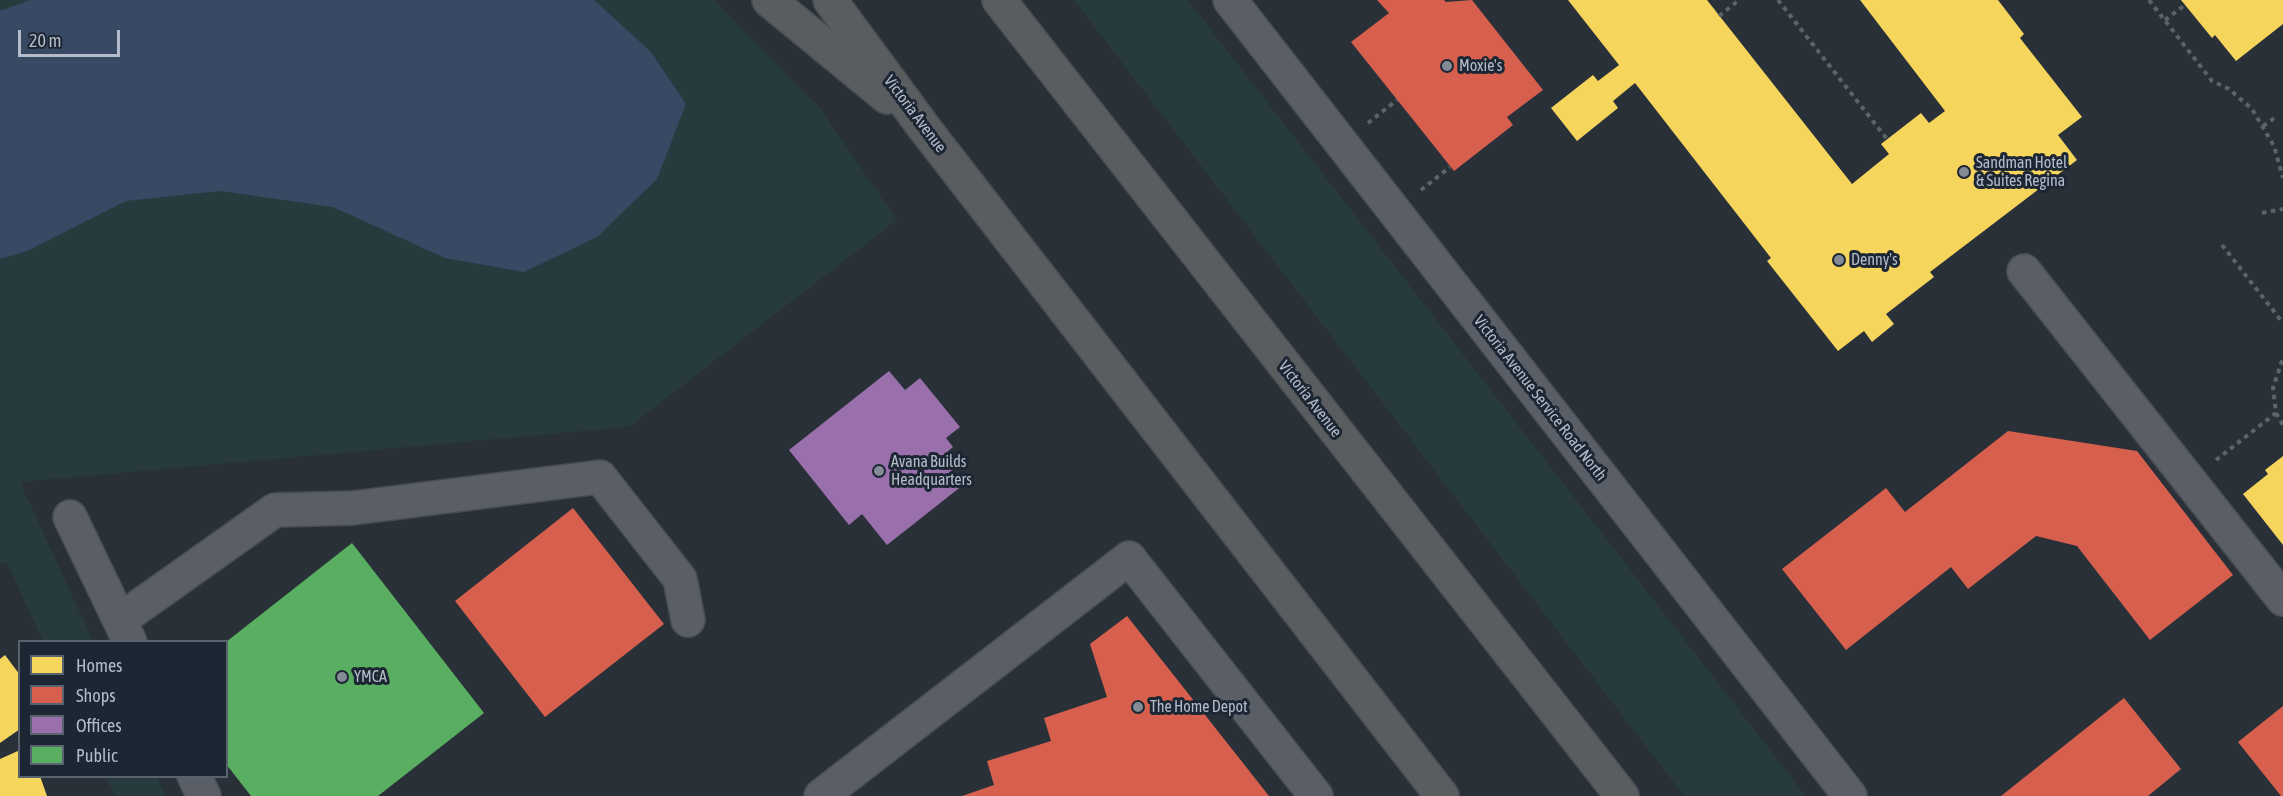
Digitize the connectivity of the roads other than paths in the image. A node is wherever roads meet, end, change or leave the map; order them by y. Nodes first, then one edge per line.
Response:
1 (769, 0) edge
2 (830, 0) edge
3 (999, 0) edge
4 (1230, 0) edge
5 (926, 129) junction
6 (2024, 271) dead end
7 (70, 517) dead end
8 (2283, 599) edge
9 (688, 620) dead end
10 (125, 631) edge
11 (195, 778) edge
12 (204, 796) edge
13 (821, 796) edge
14 (1316, 796) edge
15 (1442, 796) edge
16 (1622, 796) edge
17 (1850, 796) edge

1 - 5 highway
2 - 5 highway, Victoria Avenue
3 - 16 highway, Victoria Avenue
4 - 17 street, Victoria Avenue Service Road North
5 - 15 highway, Victoria Avenue
6 - 8 street
7 - 10 street
9 - 10 street
11 - 12 street
13 - 14 street

